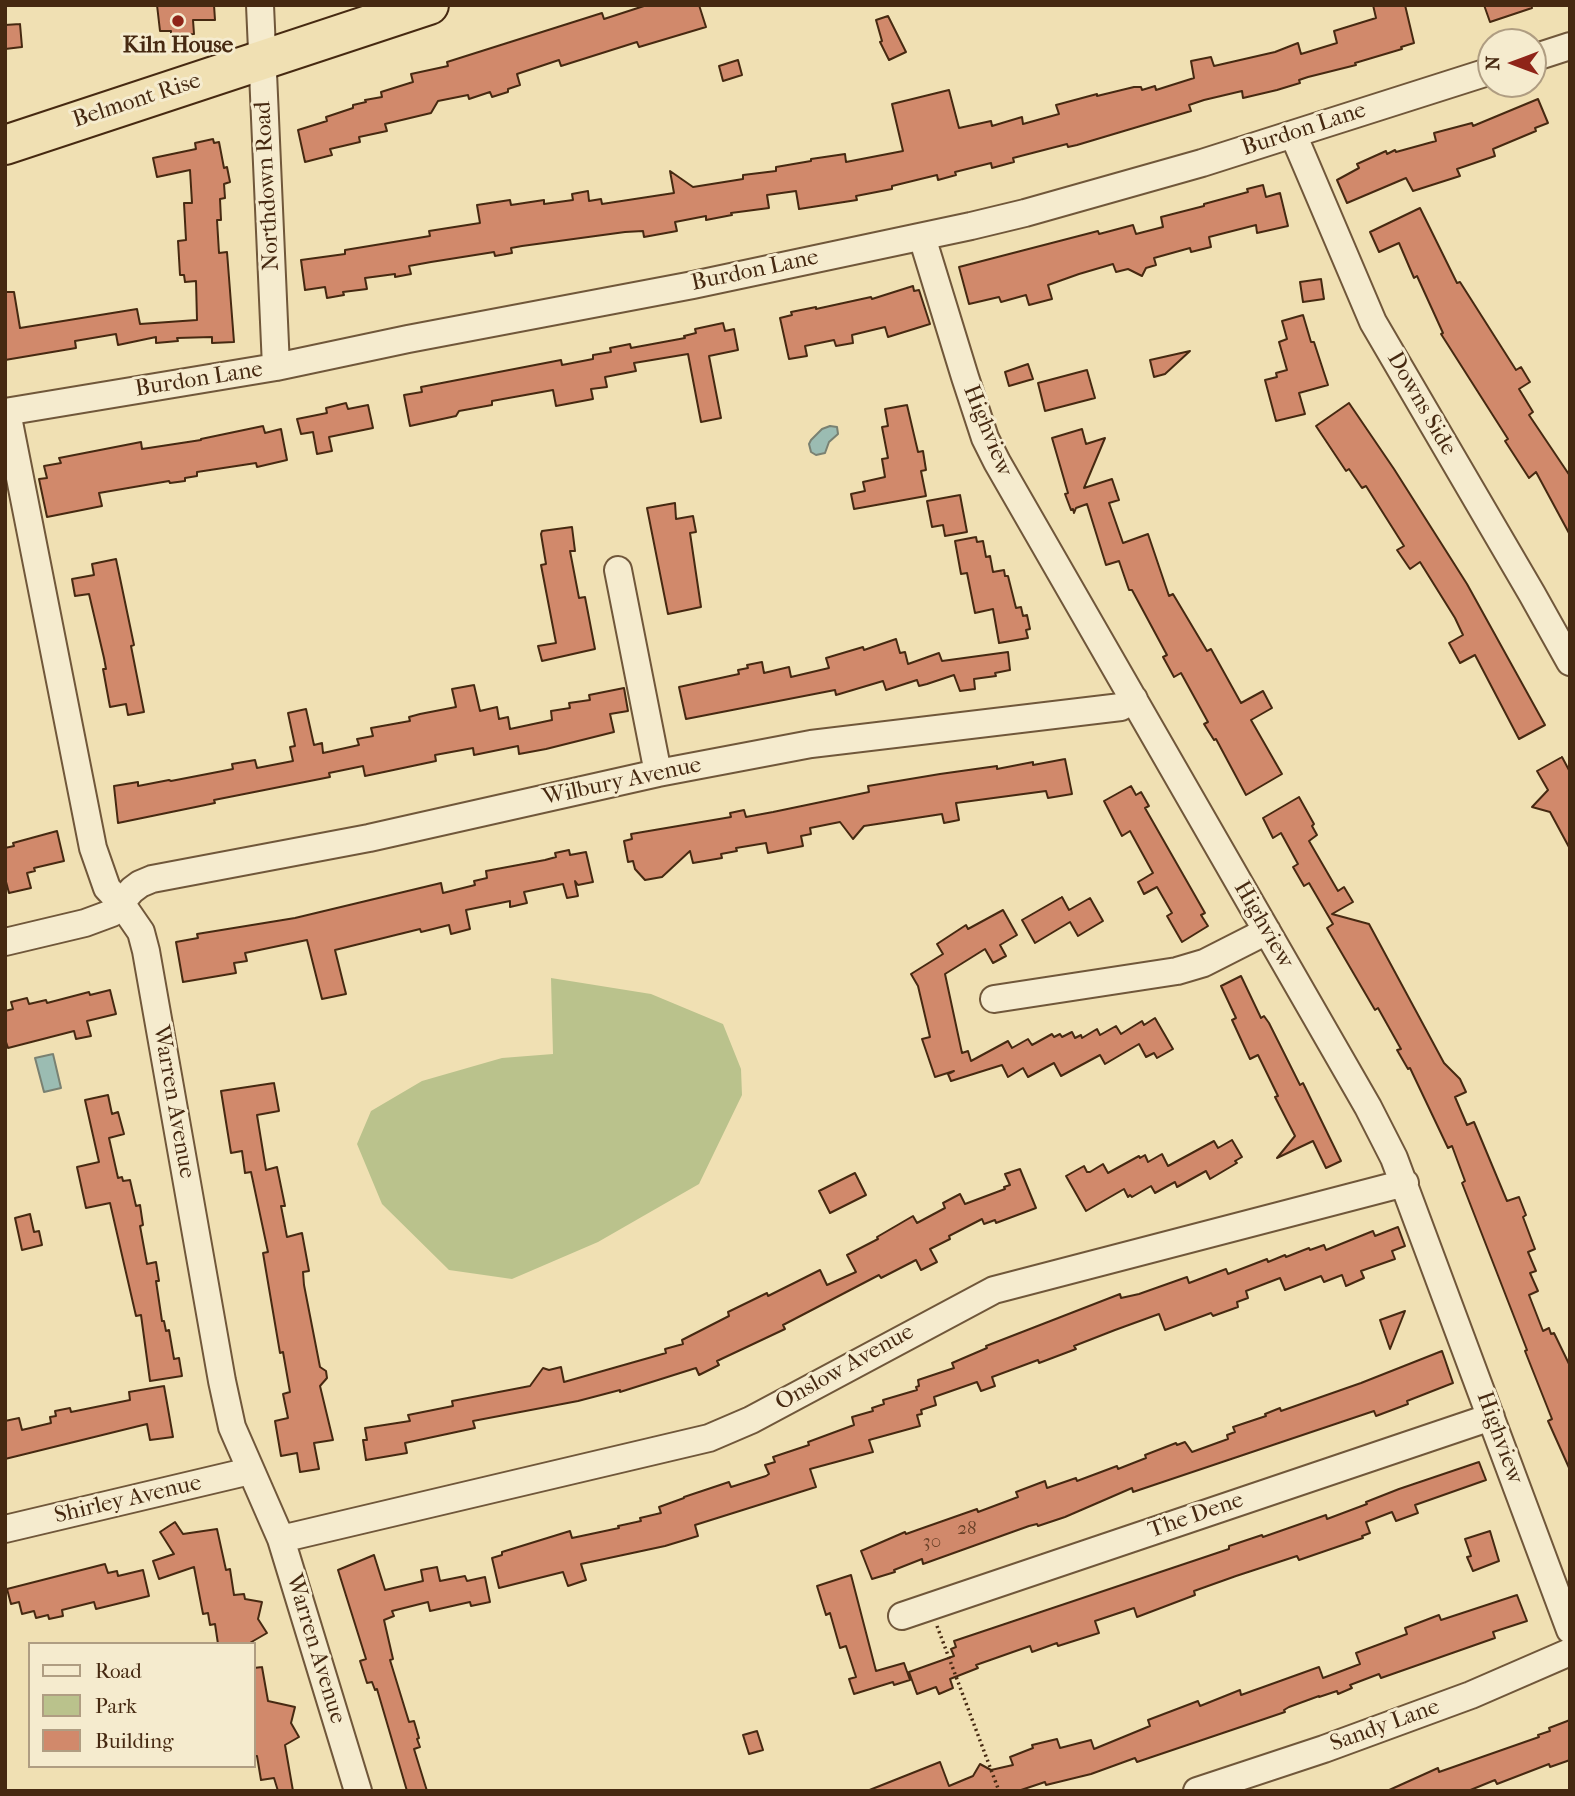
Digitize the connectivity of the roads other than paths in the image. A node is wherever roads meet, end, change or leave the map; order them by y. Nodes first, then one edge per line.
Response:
1 (260, 5) edge
2 (429, 5) edge
3 (1570, 46) edge
4 (1547, 53) edge
5 (262, 61) junction
6 (1477, 75) edge
7 (1293, 134) junction
8 (5, 145) edge
9 (922, 237) junction
10 (276, 367) junction
11 (6, 412) edge
12 (618, 570) dead end
13 (1570, 662) edge
14 (1134, 699) junction
15 (658, 774) junction
16 (121, 904) junction
17 (1267, 931) junction
18 (5, 942) edge
19 (994, 999) dead end
20 (1405, 1183) junction
21 (1491, 1417) junction
22 (250, 1471) junction
23 (5, 1529) edge
24 (281, 1539) junction
25 (902, 1616) dead end
26 (1570, 1630) edge
27 (1570, 1652) edge
28 (358, 1791) edge
29 (1197, 1791) edge

1 - 5 street, Northdown Road
2 - 5 highway, Belmont Rise
3 - 4 street
5 - 8 highway, Belmont Rise
5 - 10 street, Northdown Road
6 - 7 street, Burdon Lane
7 - 9 street, Burdon Lane
7 - 13 street, Downs Side
9 - 10 street, Burdon Lane
9 - 14 street, Highview
10 - 11 street, Burdon Lane
11 - 16 street, Warren Avenue
12 - 15 street
14 - 15 street, Wilbury Avenue
14 - 17 street, Highview
15 - 16 street, Wilbury Avenue
16 - 18 street, Wilbury Avenue
16 - 22 street, Warren Avenue
17 - 19 street
17 - 20 street, Highview
20 - 21 street, Highview
20 - 24 street, Onslow Avenue
21 - 25 street, The Dene
21 - 26 street, Highview
22 - 23 street, Shirley Avenue
22 - 24 street, Warren Avenue
24 - 28 street, Warren Avenue
27 - 29 street, Sandy Lane

